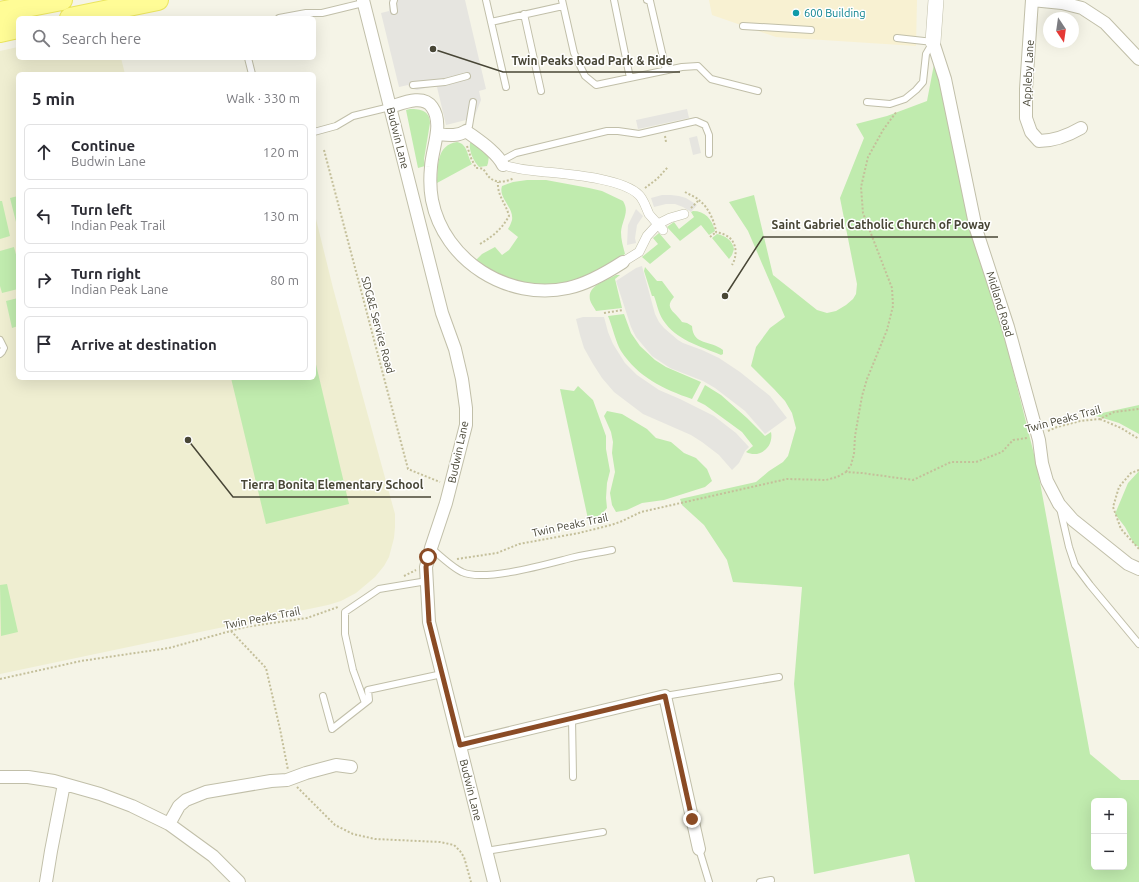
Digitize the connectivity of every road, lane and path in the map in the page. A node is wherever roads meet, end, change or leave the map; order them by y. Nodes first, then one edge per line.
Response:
1 (62, 0) edge
2 (158, 0) edge
3 (394, 0) edge
4 (486, 0) edge
5 (614, 0) edge
6 (647, 0) edge
7 (936, 0) edge
8 (1032, 0) edge
9 (363, 2) edge
10 (563, 3) edge
11 (394, 10) dead end
12 (0, 12) edge
13 (524, 14) junction
14 (80, 16) edge
15 (290, 16) edge
16 (491, 22) junction
17 (743, 26) dead end
18 (16, 28) edge
19 (811, 30) dead end
20 (0, 32) edge
21 (897, 38) dead end
22 (933, 42) junction
23 (1139, 59) edge
24 (248, 60) edge
25 (666, 70) junction
26 (252, 72) edge
27 (468, 76) dead end
28 (630, 78) junction
29 (413, 85) dead end
30 (506, 87) dead end
31 (541, 91) dead end
32 (758, 91) dead end
33 (905, 100) junction
34 (473, 102) dead end
35 (867, 102) dead end
36 (390, 107) junction
37 (1081, 128) dead end
38 (316, 131) edge
39 (465, 132) junction
40 (437, 134) junction
41 (324, 150) dead end
42 (709, 154) dead end
43 (502, 163) junction
44 (668, 167) dead end
45 (520, 169) junction
46 (498, 182) junction
47 (685, 192) dead end
48 (637, 193) junction
49 (684, 214) dead end
50 (661, 227) junction
51 (716, 232) junction
52 (710, 238) dead end
53 (480, 244) dead end
54 (623, 262) joint
55 (732, 265) dead end
56 (623, 310) dead end
57 (604, 313) dead end
58 (0, 340) edge
59 (0, 354) edge
60 (1139, 409) edge
61 (1100, 419) junction
62 (1038, 435) junction
63 (1139, 439) edge
64 (1139, 470) edge
65 (846, 472) junction
66 (442, 482) dead end
67 (1059, 504) junction
68 (431, 548) junction
69 (1139, 549) edge
70 (612, 550) dead end
71 (447, 561) junction
72 (426, 567) junction
73 (1139, 569) edge
74 (401, 577) dead end
75 (427, 581) junction
76 (341, 606) dead end
77 (1139, 644) edge
78 (442, 674) junction
79 (779, 677) dead end
80 (0, 679) edge
81 (323, 696) dead end
82 (665, 696) junction
83 (365, 703) junction
84 (572, 718) junction
85 (460, 745) junction
86 (351, 767) dead end
87 (0, 777) edge
88 (573, 777) dead end
89 (64, 784) junction
90 (169, 824) junction
91 (603, 832) dead end
92 (699, 849) joint
93 (486, 851) junction
94 (771, 880) dead end
95 (46, 882) edge
96 (239, 882) edge
97 (494, 882) edge
98 (709, 882) edge
99 (760, 882) edge

1 - 12 main road
2 - 14 main road
3 - 11 lane
4 - 16 lane
5 - 28 lane
6 - 25 lane
7 - 22 street, Midland Road
8 - 23 street
8 - 37 street, Appleby Lane
9 - 15 lane
9 - 36 street, Budwin Lane
10 - 13 lane
10 - 28 lane
13 - 16 lane
13 - 31 lane
16 - 30 lane
17 - 19 lane
18 - 20 main road
21 - 22 lane
22 - 33 lane
22 - 62 street, Midland Road
24 - 26 lane
25 - 28 lane
25 - 32 lane
27 - 29 lane
33 - 35 lane
33 - 65 path
34 - 39 lane
36 - 38 lane
36 - 40 street
36 - 68 street, Budwin Lane
39 - 40 street
39 - 43 street
39 - 46 path
40 - 54 street
41 - 66 path, SDG&E Service Road
42 - 43 lane
43 - 45 street
44 - 48 path
45 - 46 path
45 - 48 street
46 - 53 path
47 - 51 path
48 - 50 street
49 - 50 street
50 - 54 street
51 - 52 path
51 - 55 path
56 - 57 path
58 - 59 lane
60 - 61 path, Twin Peaks Trail
61 - 62 path, Twin Peaks Trail
61 - 63 path
62 - 65 path, Twin Peaks Trail
62 - 67 street, Midland Road
64 - 69 path
65 - 71 path, Twin Peaks Trail
67 - 73 street, Midland Road
67 - 77 lane
68 - 71 lane
68 - 72 street, Budwin Lane
70 - 71 lane
72 - 74 path
72 - 75 street, Budwin Lane
75 - 78 street, Budwin Lane
75 - 83 lane
76 - 80 path, Twin Peaks Trail
78 - 83 lane
78 - 85 street, Budwin Lane
79 - 82 lane
81 - 83 lane
82 - 84 street
82 - 92 street
84 - 85 street
84 - 88 lane
85 - 93 street, Budwin Lane
86 - 90 street
87 - 89 street
89 - 90 street
89 - 95 street
90 - 96 street
91 - 93 lane
92 - 98 lane
93 - 97 street, Budwin Lane
94 - 99 lane

